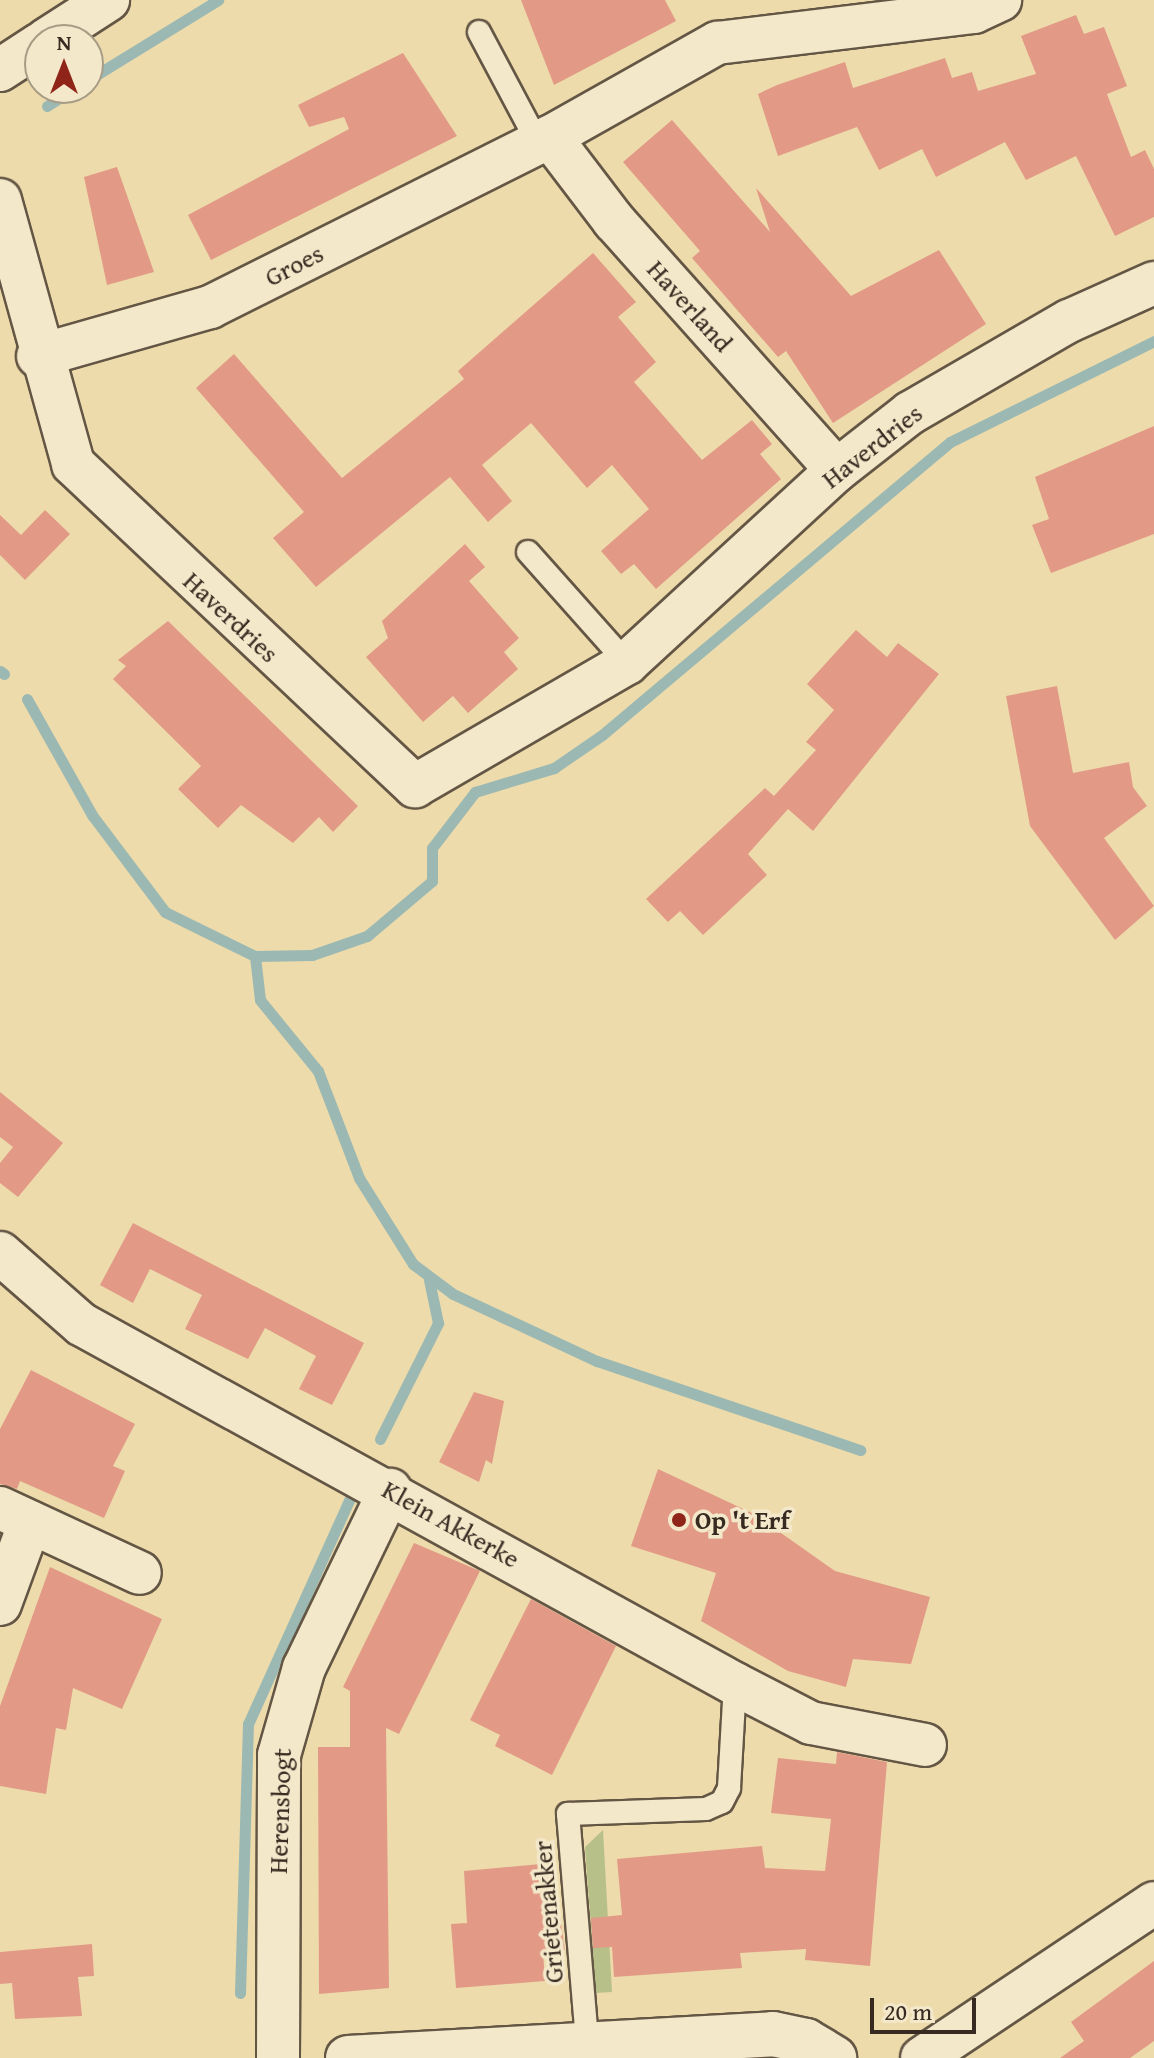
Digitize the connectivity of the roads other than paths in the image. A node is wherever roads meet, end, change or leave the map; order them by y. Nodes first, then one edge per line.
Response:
1 (108, 0) edge
2 (1000, 0) edge
3 (895, 10) edge
4 (71, 24) edge
5 (479, 32) dead end
6 (24, 54) edge
7 (0, 70) edge
8 (544, 140) junction
9 (0, 200) edge
10 (1154, 283) edge
11 (38, 356) junction
12 (837, 470) junction
13 (528, 552) dead end
14 (627, 663) junction
15 (0, 1253) edge
16 (390, 1490) junction
17 (15, 1515) edge
18 (140, 1573) dead end
19 (0, 1604) edge
20 (735, 1684) junction
21 (925, 1745) dead end
22 (1154, 1903) edge
23 (587, 2040) junction
24 (278, 2058) edge
25 (348, 2058) edge
26 (834, 2058) edge
27 (922, 2058) edge

1 - 4 street
2 - 3 street, Groes
3 - 8 street, Groes
5 - 8 lane
6 - 7 street
8 - 11 street, Groes
8 - 12 street, Haverland
9 - 11 street, Haverdries
10 - 12 street, Haverdries
11 - 14 street, Haverdries
12 - 14 street, Haverdries
13 - 14 lane
15 - 16 street, Klein Akkerke
16 - 20 street, Klein Akkerke
16 - 24 street, Herensbogt
17 - 18 street
17 - 19 street
20 - 21 street, Klein Akkerke
20 - 23 lane, Grietenakker
22 - 27 street
23 - 25 street
23 - 26 street

